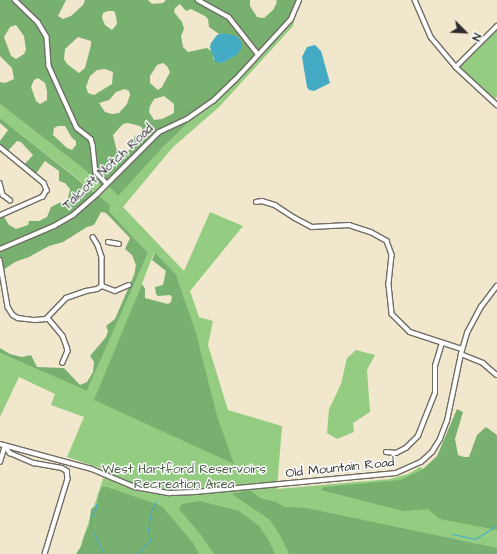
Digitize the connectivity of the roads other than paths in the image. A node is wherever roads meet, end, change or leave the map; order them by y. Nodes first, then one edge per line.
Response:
1 (14, 0) edge
2 (198, 0) edge
3 (299, 0) edge
4 (415, 0) edge
5 (497, 26) edge
6 (258, 54) junction
7 (456, 67) junction
8 (497, 105) edge
9 (0, 147) edge
10 (0, 183) edge
11 (107, 184) junction
12 (10, 200) dead end
13 (256, 202) dead end
14 (0, 216) edge
15 (93, 237) dead end
16 (108, 242) dead end
17 (119, 244) dead end
18 (0, 249) edge
19 (0, 260) edge
20 (129, 285) dead end
21 (102, 286) junction
22 (497, 286) edge
23 (48, 318) junction
24 (442, 343) junction
25 (462, 349) junction
26 (461, 354) junction
27 (63, 363) dead end
28 (497, 375) edge
29 (0, 444) edge
30 (5, 446) junction
31 (386, 452) dead end
32 (0, 462) edge
33 (45, 554) edge

1 - 11 street
2 - 6 street
3 - 6 street, Talcott Notch Road
4 - 7 street
5 - 7 street
6 - 11 street, Talcott Notch Road
7 - 8 street
9 - 14 street
10 - 12 street
11 - 18 street, Talcott Notch Road
13 - 24 street
15 - 21 street
16 - 17 street
19 - 23 street
20 - 21 street
21 - 23 street
22 - 25 street, Old Mountain Road
23 - 27 street
24 - 25 street
24 - 31 street
25 - 26 street, Old Mountain Road
26 - 28 street
26 - 30 street, Old Mountain Road
29 - 30 street, Old Mountain Road
30 - 32 street
30 - 33 street

